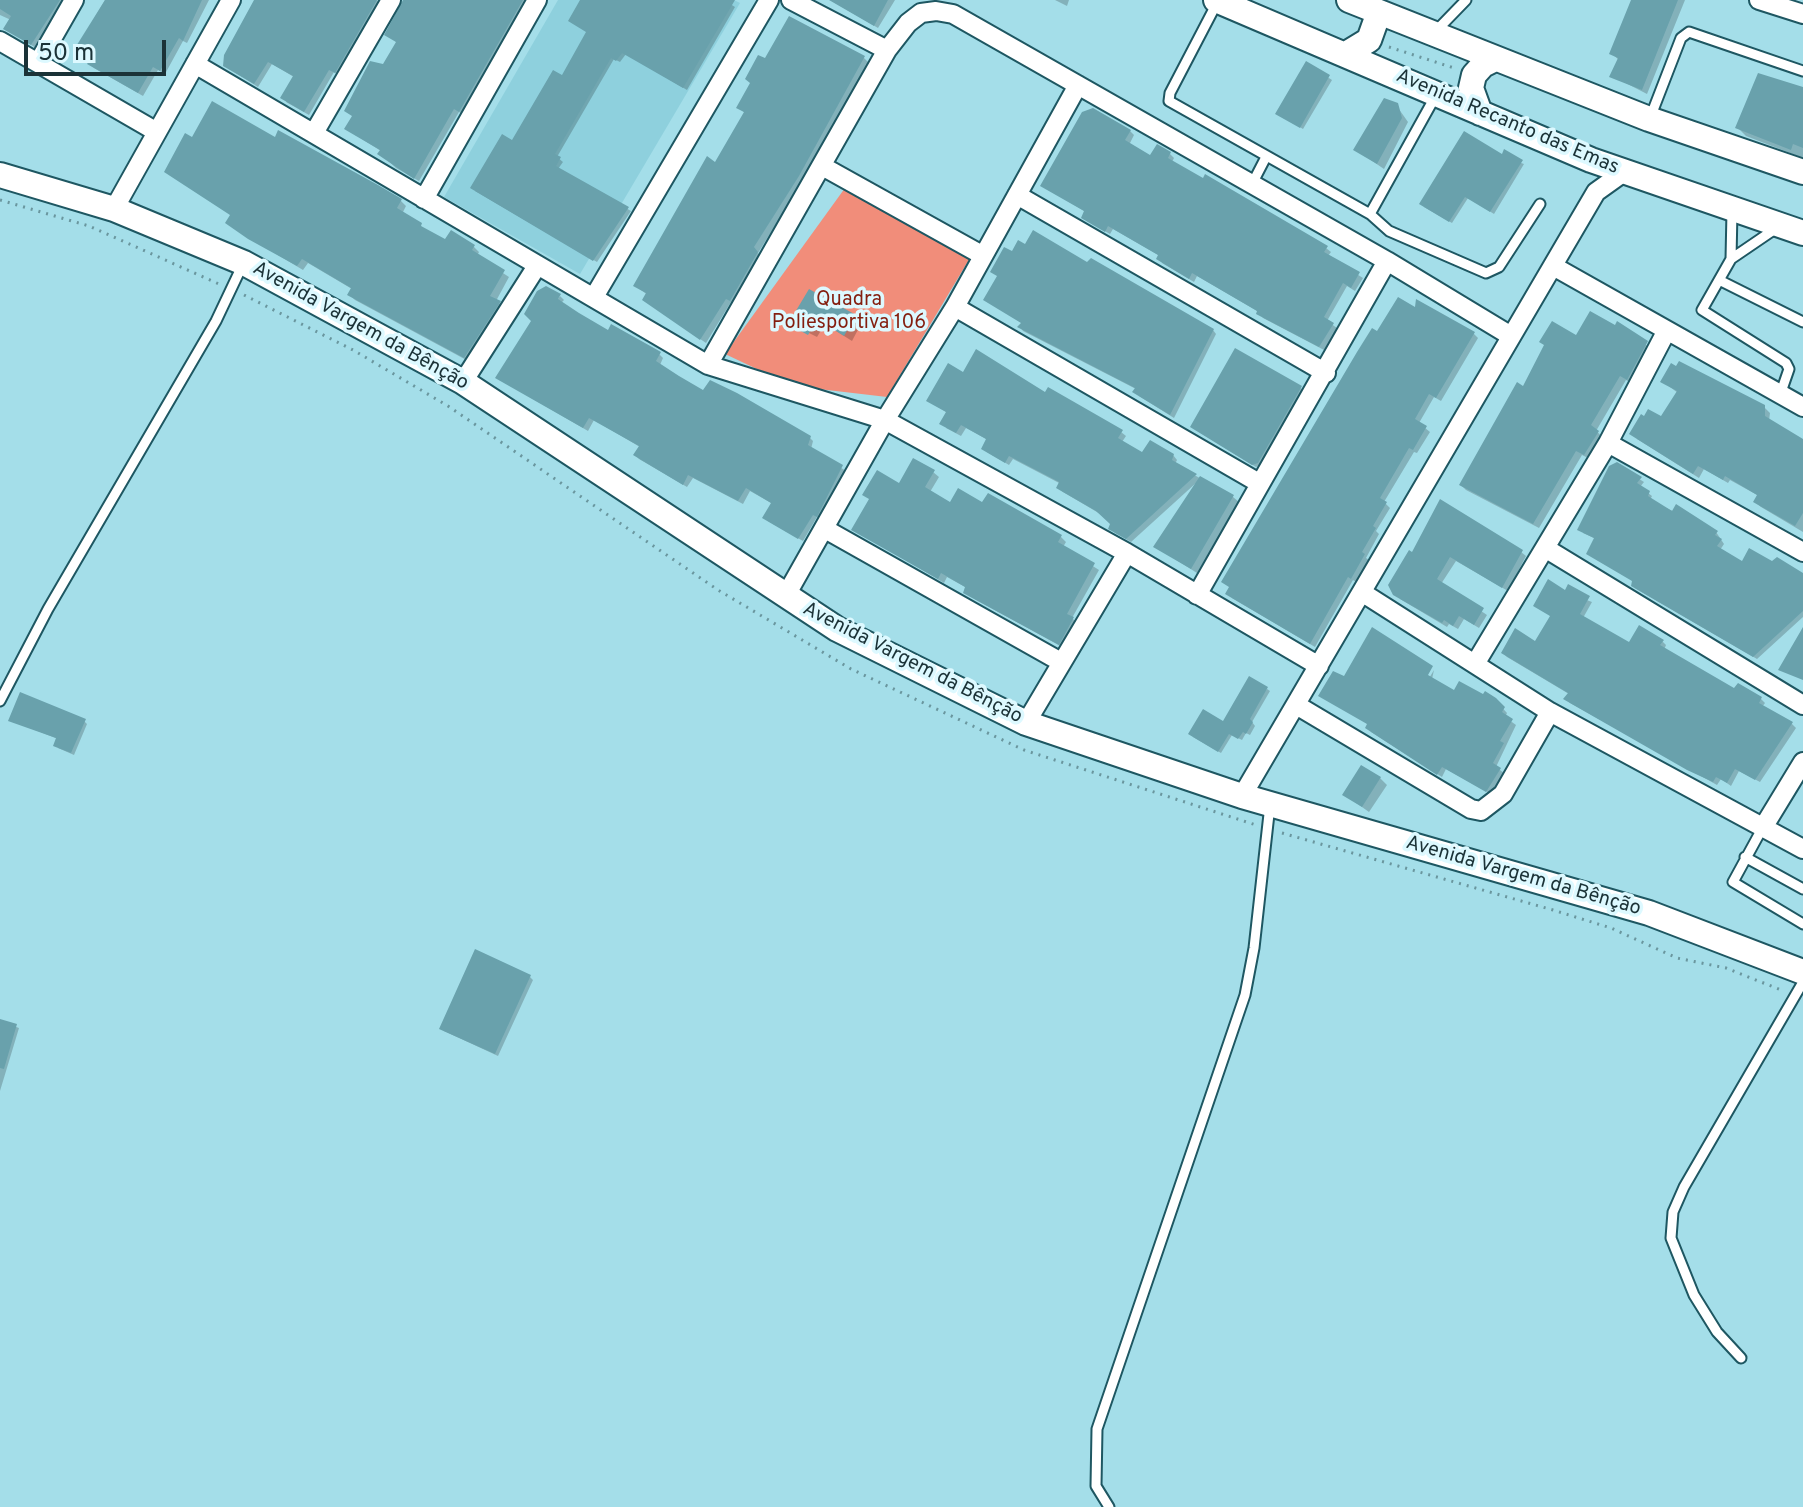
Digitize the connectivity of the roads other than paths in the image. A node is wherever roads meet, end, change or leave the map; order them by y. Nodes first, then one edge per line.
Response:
1 (74, 0) edge
2 (231, 0) edge
3 (391, 0) edge
4 (537, 0) edge
5 (769, 0) edge
6 (791, 0) edge
7 (1349, 0) edge
8 (1466, 0) edge
9 (1759, 0) edge
10 (1217, 1) edge
11 (1382, 6) edge
12 (1803, 14) edge
13 (1433, 34) junction
14 (0, 41) edge
15 (887, 50) junction
16 (1346, 54) junction
17 (1495, 59) junction
18 (38, 63) junction
19 (195, 64) junction
20 (1803, 71) edge
21 (1078, 85) junction
22 (1437, 95) junction
23 (1480, 113) junction
24 (1649, 119) junction
25 (157, 132) junction
26 (314, 133) junction
27 (1266, 157) junction
28 (1591, 160) junction
29 (822, 166) junction
30 (1624, 172) junction
31 (1803, 172) edge
32 (0, 175) edge
33 (1252, 184) junction
34 (1596, 192) junction
35 (1017, 195) junction
36 (424, 199) junction
37 (1540, 204) dead end
38 (114, 209) junction
39 (1732, 211) junction
40 (1370, 214) junction
41 (1779, 226) junction
42 (1803, 233) edge
43 (982, 255) junction
44 (1731, 259) junction
45 (1387, 261) junction
46 (244, 263) junction
47 (537, 266) junction
48 (1553, 266) junction
49 (1719, 280) junction
50 (594, 297) junction
51 (955, 307) junction
52 (1803, 322) edge
53 (1666, 332) junction
54 (1511, 336) junction
55 (708, 365) junction
56 (1326, 373) junction
57 (463, 382) junction
58 (1780, 395) junction
59 (1803, 407) edge
60 (885, 420) junction
61 (1608, 443) junction
62 (1259, 483) junction
63 (825, 529) junction
64 (1545, 548) junction
65 (1803, 552) edge
66 (1127, 553) junction
67 (1363, 593) junction
68 (1197, 595) junction
69 (785, 597) junction
70 (1061, 662) junction
71 (1475, 664) junction
72 (1319, 666) junction
73 (0, 701) edge
74 (1803, 705) edge
75 (1298, 706) junction
76 (1550, 712) junction
77 (1026, 723) junction
78 (1803, 762) edge
79 (1242, 796) junction
80 (1270, 803) junction
81 (1764, 826) junction
82 (1803, 849) edge
83 (1745, 857) junction
84 (1803, 889) edge
85 (1803, 924) edge
86 (1803, 972) edge
87 (1803, 982) edge
88 (1741, 1358) dead end
89 (1109, 1507) edge

1 - 18 street
2 - 19 street
3 - 26 street
4 - 36 street
5 - 50 street
6 - 15 street
7 - 11 street
8 - 13 lane
9 - 12 street
10 - 16 street, Avenida Recanto das Emas
10 - 27 lane
11 - 13 street
11 - 16 street
13 - 17 street
14 - 18 street
15 - 21 street
15 - 29 street
16 - 22 street, Avenida Recanto das Emas
17 - 23 street
17 - 24 street
18 - 25 street
19 - 25 street
19 - 26 street
20 - 24 lane
21 - 33 street
21 - 35 street
22 - 23 street, Avenida Recanto das Emas
22 - 40 lane
23 - 28 street, Avenida Recanto das Emas
24 - 31 street
25 - 38 street
26 - 36 street
27 - 33 lane
27 - 40 lane
28 - 30 street, Avenida Recanto das Emas
28 - 34 street
29 - 43 street
29 - 55 street
30 - 34 street
30 - 39 street, Avenida Recanto das Emas
32 - 38 street, Avenida Vargem da Bênção
33 - 45 street
34 - 48 street
35 - 43 street
35 - 56 street
36 - 47 street
37 - 40 lane
38 - 46 street, Avenida Vargem da Bênção
39 - 41 street, Avenida Recanto das Emas
39 - 44 lane
41 - 42 street, Avenida Recanto das Emas
41 - 44 lane
43 - 51 street
44 - 49 lane
45 - 54 street
45 - 56 street
46 - 57 street, Avenida Vargem da Bênção
46 - 73 lane
47 - 50 street
47 - 57 street
48 - 53 street
48 - 54 street
49 - 52 lane
49 - 58 lane
50 - 55 street
51 - 60 street
51 - 62 street
53 - 58 street
53 - 61 street
54 - 67 street
55 - 60 street
56 - 62 street
57 - 69 street, Avenida Vargem da Bênção
58 - 59 street
60 - 63 street
60 - 66 street
61 - 64 street
61 - 65 street
62 - 68 street
63 - 69 street
63 - 70 street
64 - 71 street
64 - 74 street
66 - 68 street
66 - 70 street
67 - 71 street
67 - 72 street
68 - 72 street
69 - 77 street, Avenida Vargem da Bênção
70 - 77 street
71 - 76 street
72 - 75 street
75 - 76 street
75 - 79 street
76 - 81 street
77 - 79 street, Avenida Vargem da Bênção
78 - 81 street
79 - 80 street, Avenida Vargem da Bênção
80 - 86 street, Avenida Vargem da Bênção
80 - 89 lane
81 - 82 street
81 - 83 lane
83 - 84 lane
83 - 85 lane
87 - 88 lane

